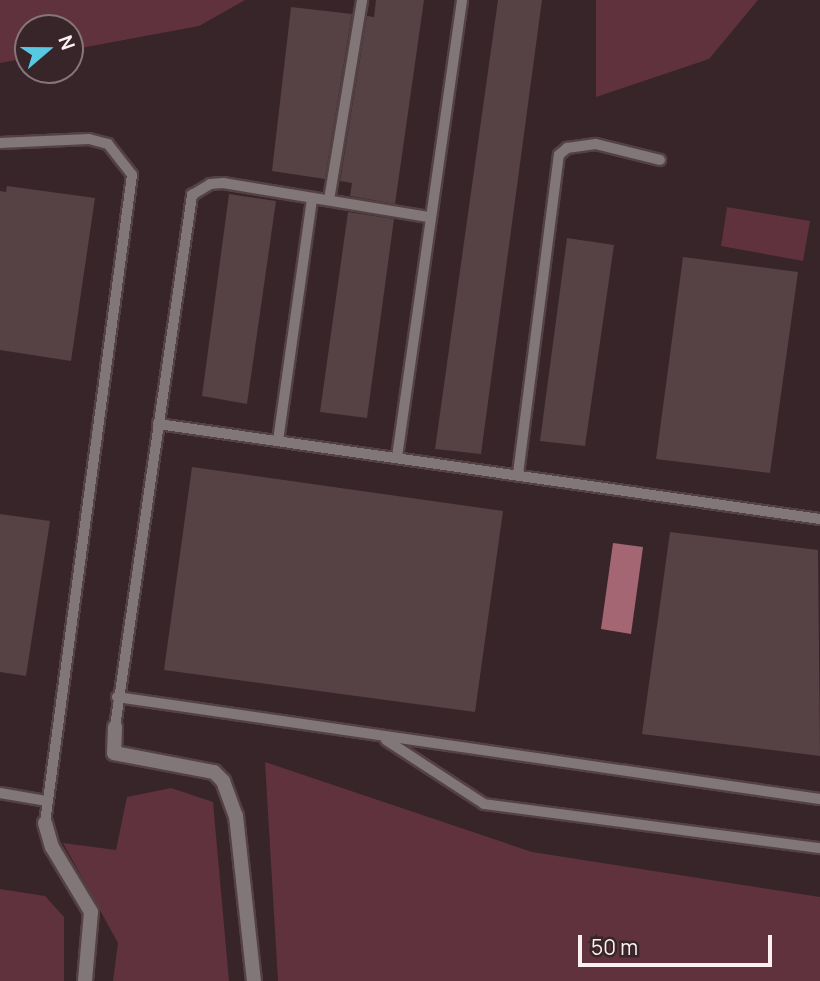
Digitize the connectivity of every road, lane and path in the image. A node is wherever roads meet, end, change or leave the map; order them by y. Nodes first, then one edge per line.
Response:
1 (362, 0) edge
2 (462, 0) edge
3 (0, 143) edge
4 (660, 160) dead end
5 (312, 198) junction
6 (329, 200) junction
7 (428, 217) junction
8 (158, 424) junction
9 (278, 441) junction
10 (397, 457) junction
11 (518, 474) junction
12 (820, 519) edge
13 (117, 696) junction
14 (115, 727) joint
15 (382, 738) junction
16 (0, 793) edge
17 (820, 799) edge
18 (47, 801) junction
19 (45, 823) joint
20 (820, 848) edge
21 (85, 981) edge
22 (254, 981) edge

1 - 6 lane
2 - 7 lane
3 - 18 lane
4 - 11 lane
5 - 6 lane
5 - 8 lane
5 - 9 lane
6 - 7 lane
7 - 10 lane
8 - 9 lane
8 - 13 lane
9 - 10 lane
10 - 11 lane
11 - 12 lane
13 - 14 lane
13 - 15 lane
14 - 22 street
15 - 17 lane
15 - 20 lane
16 - 18 lane
18 - 19 lane
19 - 21 street

